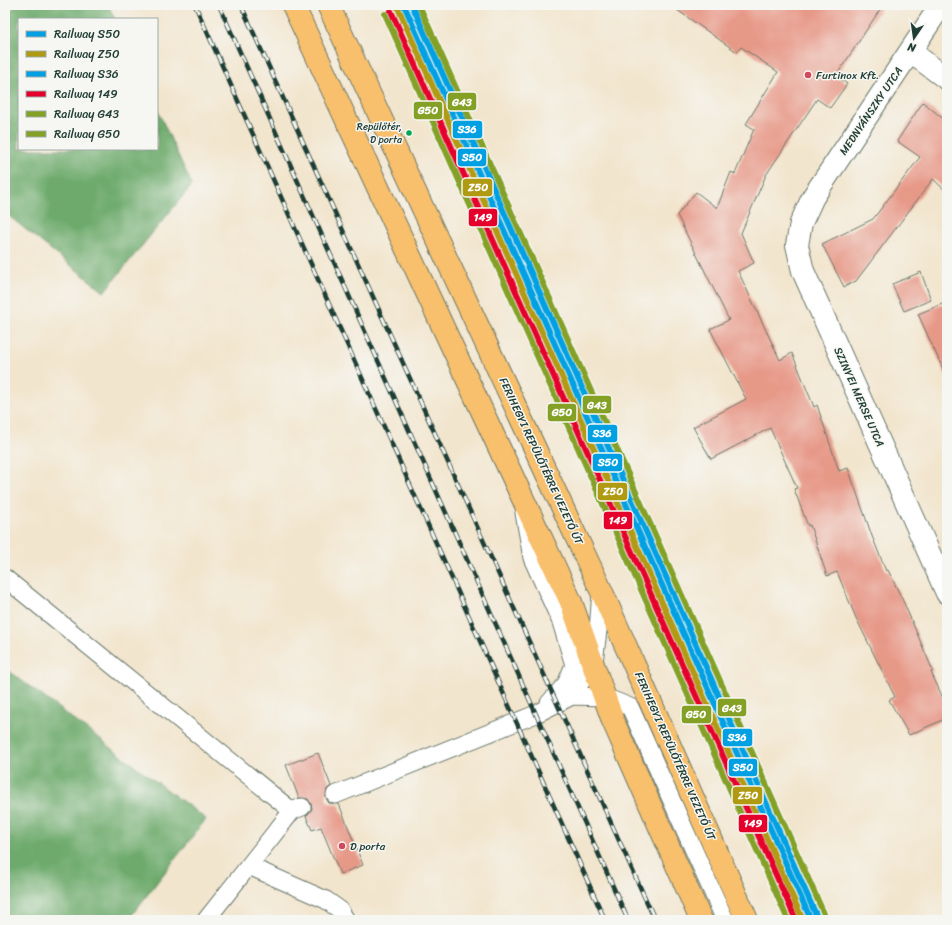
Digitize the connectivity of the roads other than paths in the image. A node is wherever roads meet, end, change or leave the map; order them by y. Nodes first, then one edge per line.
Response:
1 (293, 5) edge
2 (328, 5) edge
3 (941, 5) edge
4 (911, 52) junction
5 (947, 79) edge
6 (813, 197) joint
7 (520, 490) junction
8 (5, 578) edge
9 (601, 590) junction
10 (947, 593) edge
11 (594, 662) junction
12 (572, 696) junction
13 (605, 697) junction
14 (540, 712) junction
15 (335, 795) dead end
16 (249, 866) junction
17 (206, 920) edge
18 (346, 920) edge
19 (701, 920) edge
20 (725, 920) edge
21 (747, 920) edge

1 - 7 main road
2 - 9 main road, FERIHEGYI REPÜLŐTÉRRE VEZETŐ ÚT
3 - 4 street, MEDNYÁNSZKY UTCA
4 - 5 street
4 - 6 street, MEDNYÁNSZKY UTCA
6 - 10 street, SZINYEI MERSE UTCA
7 - 11 main road
7 - 14 lane
8 - 16 lane
9 - 11 lane
9 - 21 main road, FERIHEGYI REPÜLŐTÉRRE VEZETŐ ÚT
11 - 12 lane
11 - 13 main road
12 - 13 lane
12 - 14 lane
13 - 19 main road
13 - 20 lane
14 - 15 lane
16 - 17 lane
16 - 18 lane

